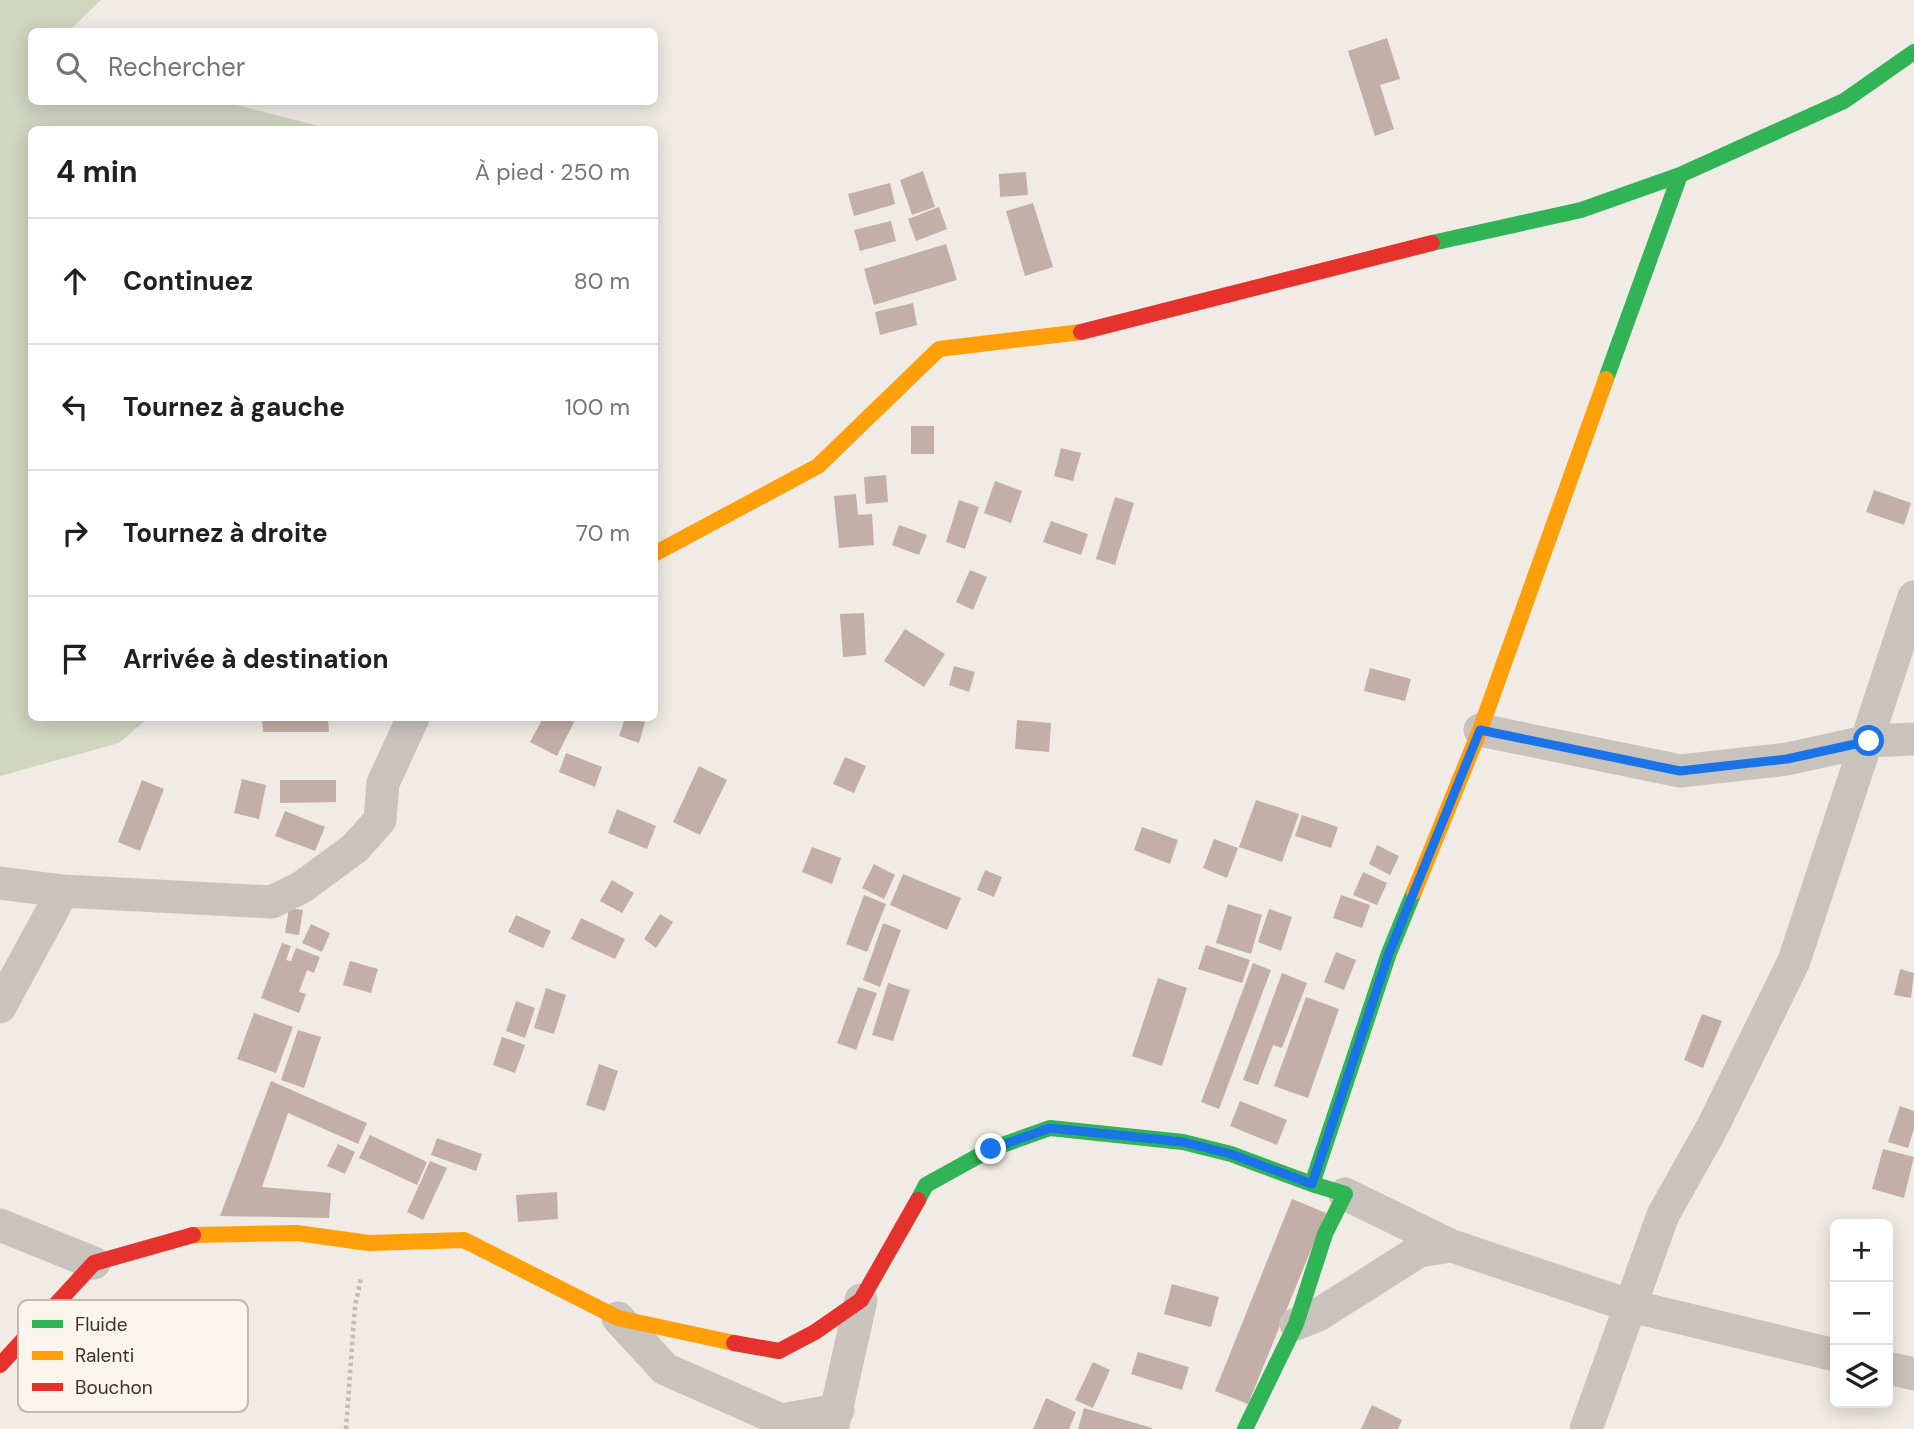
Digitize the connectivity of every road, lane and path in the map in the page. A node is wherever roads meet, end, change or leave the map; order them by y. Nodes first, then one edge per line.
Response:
1 (1914, 52) edge
2 (1680, 175) junction
3 (658, 552) edge
4 (1914, 597) edge
5 (412, 721) edge
6 (1480, 730) junction
7 (1914, 739) edge
8 (1869, 741) junction
9 (0, 883) edge
10 (63, 891) junction
11 (0, 1007) edge
12 (1312, 1184) junction
13 (1345, 1194) junction
14 (0, 1226) edge
15 (369, 1243) junction
16 (1452, 1246) junction
17 (93, 1263) junction
18 (59, 1300) edge
19 (861, 1300) junction
20 (1631, 1306) junction
21 (618, 1318) junction
22 (1296, 1324) junction
23 (18, 1344) edge
24 (1830, 1354) edge
25 (0, 1364) edge
26 (1893, 1369) edge
27 (1914, 1374) edge
28 (835, 1420) edge
29 (346, 1429) edge
30 (1245, 1429) edge
31 (1586, 1429) edge

1 - 2 street
2 - 3 street
2 - 6 street
4 - 8 street
5 - 10 street
6 - 8 street
6 - 12 street
7 - 8 street
8 - 20 street
9 - 10 street
10 - 11 street
12 - 13 street
12 - 19 street
13 - 16 street
13 - 22 street
14 - 17 street
15 - 17 street
15 - 21 street
15 - 29 path
16 - 20 street
16 - 22 street
17 - 18 street
19 - 21 street
19 - 28 street
20 - 24 street
20 - 31 street
21 - 28 street
22 - 30 street
23 - 25 street
26 - 27 street

